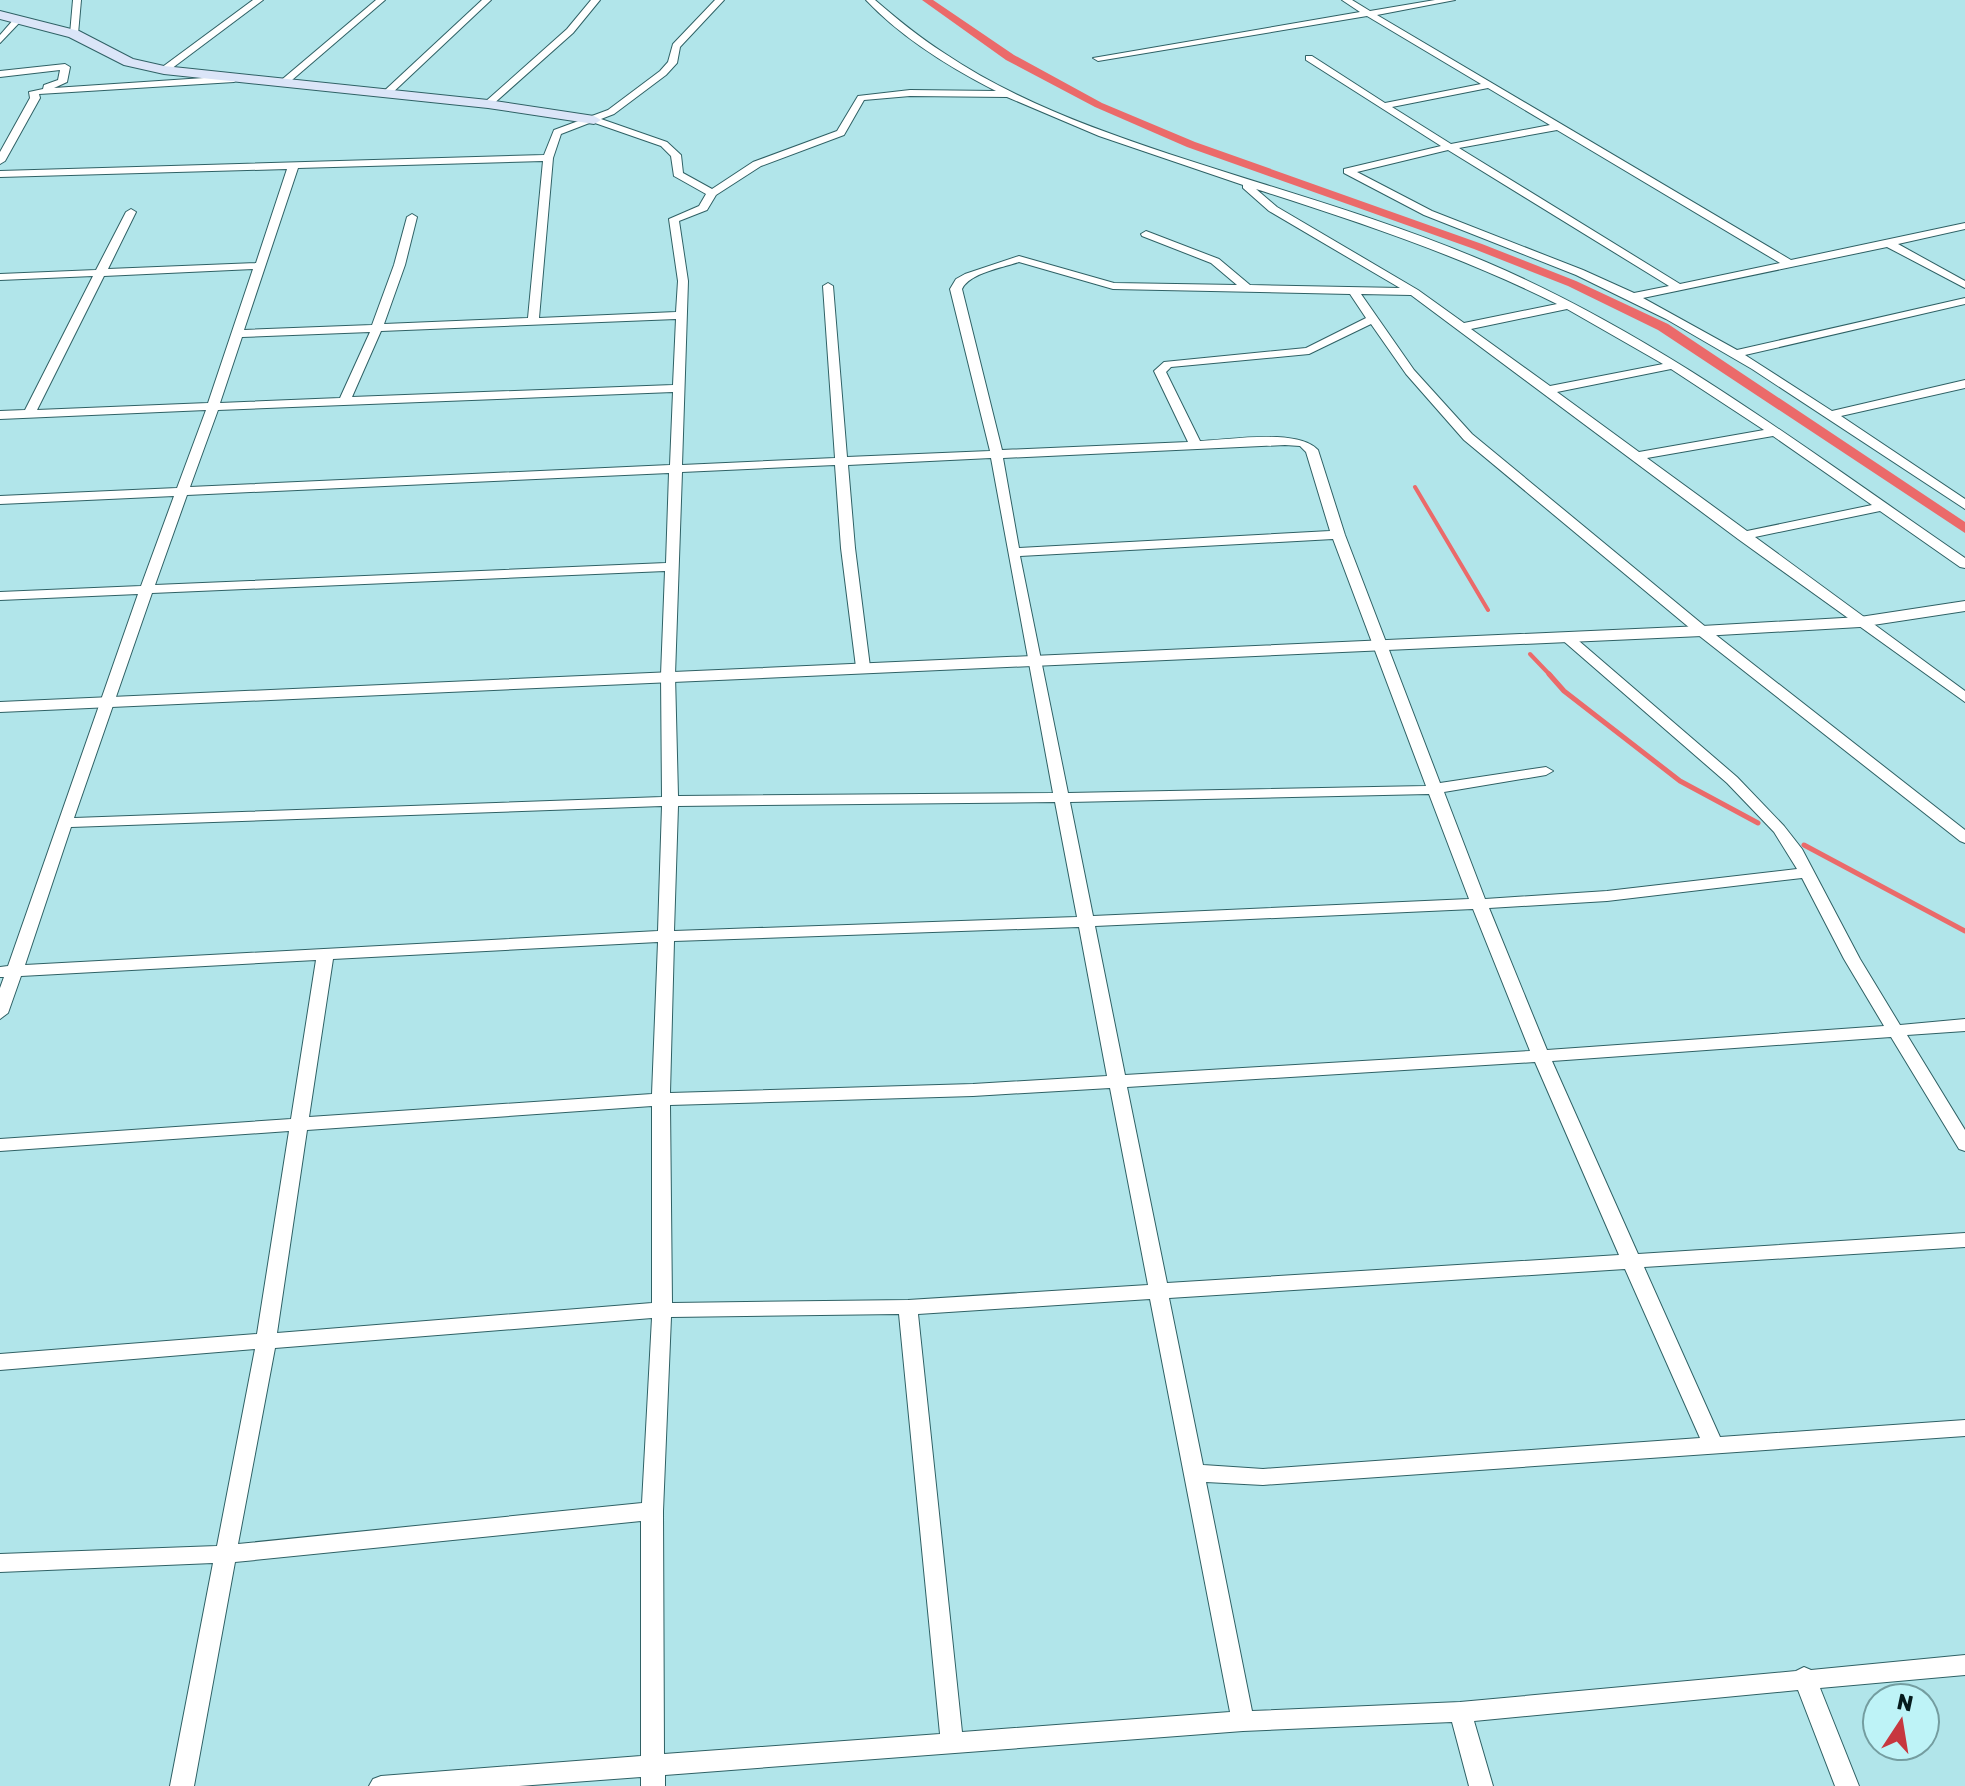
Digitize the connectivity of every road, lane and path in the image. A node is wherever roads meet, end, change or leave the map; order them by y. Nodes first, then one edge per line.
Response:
1 (77, 0) edge
2 (259, 0) edge
3 (381, 0) edge
4 (487, 0) edge
5 (596, 0) edge
6 (720, 0) edge
7 (870, 0) edge
8 (1346, 0) edge
9 (1451, 0) edge
10 (0, 15) edge
11 (1371, 15) junction
12 (17, 21) junction
13 (74, 34) junction
14 (1, 38) edge
15 (1098, 58) dead end
16 (1309, 58) dead end
17 (164, 70) junction
18 (0, 74) edge
19 (234, 79) junction
20 (282, 84) junction
21 (1490, 85) junction
22 (34, 92) junction
23 (386, 94) junction
24 (1006, 94) junction
25 (488, 104) junction
26 (1383, 106) junction
27 (594, 120) junction
28 (1561, 126) junction
29 (1449, 147) junction
30 (548, 158) junction
31 (0, 161) edge
32 (293, 167) junction
33 (0, 174) edge
34 (1243, 182) junction
35 (712, 193) junction
36 (131, 212) dead end
37 (412, 217) dead end
38 (1965, 226) edge
39 (1146, 234) dead end
40 (1888, 243) junction
41 (1788, 263) junction
42 (259, 266) junction
43 (101, 273) junction
44 (0, 277) edge
45 (1965, 285) edge
46 (828, 286) dead end
47 (1678, 287) junction
48 (1249, 290) junction
49 (1354, 292) junction
50 (1414, 292) junction
51 (1633, 297) junction
52 (1965, 301) edge
53 (1568, 305) junction
54 (681, 315) junction
55 (1373, 319) junction
56 (533, 320) junction
57 (379, 327) junction
58 (1462, 327) junction
59 (236, 334) junction
60 (1736, 354) junction
61 (1673, 365) junction
62 (1965, 384) edge
63 (679, 388) junction
64 (1549, 390) junction
65 (344, 401) junction
66 (213, 407) junction
67 (29, 414) junction
68 (1834, 414) junction
69 (0, 415) edge
70 (1774, 432) junction
71 (1197, 447) junction
72 (997, 456) junction
73 (1635, 456) junction
74 (841, 463) junction
75 (677, 470) junction
76 (1965, 487) edge
77 (183, 492) junction
78 (1946, 492) junction
79 (0, 500) edge
80 (1965, 505) edge
81 (1880, 507) junction
82 (1338, 535) junction
83 (1743, 536) junction
84 (1013, 552) junction
85 (1965, 564) edge
86 (670, 567) junction
87 (149, 590) junction
88 (0, 596) edge
89 (1965, 606) edge
90 (1860, 622) junction
91 (1702, 631) junction
92 (1567, 638) junction
93 (1383, 646) junction
94 (1036, 659) junction
95 (863, 667) junction
96 (668, 675) junction
97 (1965, 698) edge
98 (106, 702) junction
99 (0, 707) edge
100 (1546, 771) dead end
101 (1437, 790) junction
102 (1062, 798) junction
103 (670, 801) junction
104 (65, 823) junction
105 (1965, 838) edge
106 (1806, 873) junction
107 (1478, 904) junction
108 (1088, 921) junction
109 (666, 936) junction
110 (325, 957) junction
111 (4, 973) edge
112 (0, 1013) edge
113 (1965, 1025) edge
114 (1896, 1032) junction
115 (1541, 1056) junction
116 (1118, 1082) junction
117 (661, 1099) junction
118 (298, 1124) junction
119 (0, 1145) edge
120 (1965, 1145) edge
121 (1965, 1240) edge
122 (1631, 1261) junction
123 (1159, 1291) junction
124 (908, 1307) junction
125 (662, 1310) junction
126 (266, 1342) junction
127 (0, 1362) edge
128 (1965, 1428) edge
129 (1713, 1445) junction
130 (1194, 1473) junction
131 (652, 1511) junction
132 (226, 1554) junction
133 (0, 1563) edge
134 (1965, 1665) edge
135 (1804, 1677) junction
136 (1460, 1712) junction
137 (1243, 1721) junction
138 (952, 1743) junction
139 (652, 1776) edge
140 (182, 1786) edge
141 (381, 1786) edge
142 (1481, 1786) edge
143 (1847, 1786) edge

1 - 13 street
2 - 17 street
3 - 20 street
4 - 23 street
5 - 25 street
6 - 27 street
7 - 24 street
8 - 11 street
9 - 11 street
10 - 12 main road
11 - 15 street
11 - 21 street
12 - 13 main road
12 - 14 street
13 - 17 main road
16 - 26 street
17 - 19 main road
18 - 22 street
19 - 20 main road
19 - 22 street
20 - 23 main road
21 - 26 street
21 - 28 street
22 - 31 street
23 - 25 main road
24 - 34 street
24 - 35 street
25 - 27 main road
26 - 29 street
27 - 30 street
27 - 35 street
28 - 29 street
28 - 41 street
29 - 47 street
29 - 51 street
30 - 32 street
30 - 56 street
32 - 33 street
32 - 42 street
34 - 50 street
34 - 53 street
35 - 54 street
36 - 43 street
37 - 57 street
38 - 40 street
39 - 48 street
40 - 41 street
40 - 45 street
41 - 47 street
42 - 43 street
42 - 59 street
43 - 44 street
43 - 67 street
46 - 74 street
47 - 51 street
48 - 49 street
48 - 72 street
49 - 50 street
49 - 55 street
50 - 58 street
51 - 60 street
52 - 60 street
53 - 58 street
53 - 61 street
54 - 56 street
54 - 63 street
55 - 71 street
55 - 91 street
56 - 57 street
57 - 59 street
57 - 65 street
58 - 64 street
59 - 66 street
60 - 68 street
61 - 64 street
61 - 70 street
62 - 68 street
63 - 65 street
63 - 75 street
64 - 73 street
65 - 66 street
66 - 67 street
66 - 77 street
67 - 69 street
68 - 78 street
70 - 73 street
70 - 81 street
71 - 72 street
71 - 82 street
72 - 74 street
72 - 84 street
73 - 83 street
74 - 75 street
74 - 95 street
75 - 77 street
75 - 86 street
76 - 78 street
77 - 79 street
77 - 87 street
78 - 80 street
81 - 83 street
81 - 85 street
82 - 84 street
82 - 93 street
83 - 90 street
84 - 94 street
86 - 87 street
86 - 96 street
87 - 88 street
87 - 98 street
89 - 90 street
90 - 91 street
90 - 97 street
91 - 92 street
91 - 105 street
92 - 93 street
92 - 106 street
93 - 94 street
93 - 101 street
94 - 95 street
94 - 102 street
95 - 96 street
96 - 98 street
96 - 103 street
98 - 99 street
98 - 104 street
100 - 101 street
101 - 102 street
101 - 107 street
102 - 103 street
102 - 108 street
103 - 104 street
103 - 109 street
104 - 111 street
106 - 107 street
106 - 114 street
107 - 108 street
107 - 115 street
108 - 109 street
108 - 116 street
109 - 110 street
109 - 117 street
110 - 111 street
110 - 118 street
111 - 112 street
113 - 114 street
114 - 115 street
114 - 120 street
115 - 116 street
115 - 122 street
116 - 117 street
116 - 123 street
117 - 118 street
117 - 125 street
118 - 119 street
118 - 126 street
121 - 122 street
122 - 123 street
122 - 129 street
123 - 124 street
123 - 130 street
124 - 125 street
124 - 138 street
125 - 126 street
125 - 131 street
126 - 127 street
126 - 132 street
128 - 129 street
129 - 130 street
130 - 137 street
131 - 132 street
131 - 139 street
132 - 133 street
132 - 140 street
134 - 135 street
135 - 136 street
135 - 143 street
136 - 137 street
136 - 142 street
137 - 138 street
138 - 139 street
139 - 141 street

